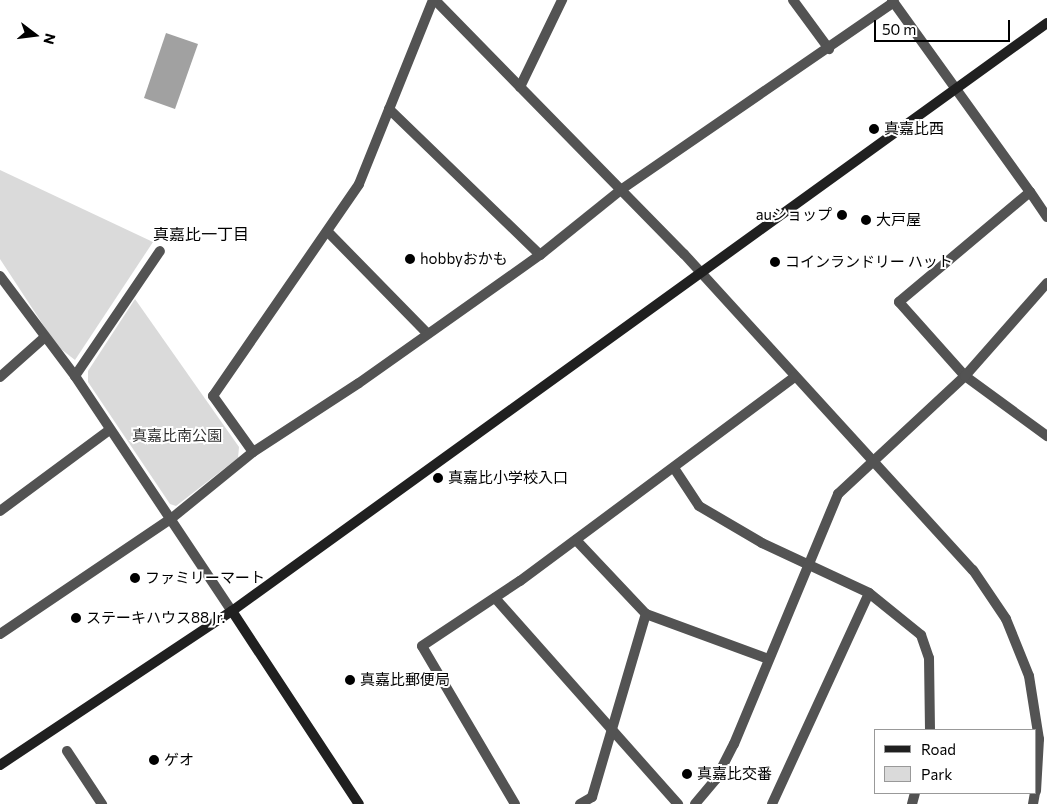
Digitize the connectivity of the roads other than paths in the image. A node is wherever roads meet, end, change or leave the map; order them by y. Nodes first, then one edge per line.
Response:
1 (434, 0) edge
2 (562, 0) edge
3 (793, 0) edge
4 (893, 1) edge
5 (1047, 23) edge
6 (829, 49) junction
7 (520, 87) junction
8 (957, 91) junction
9 (388, 109) junction
10 (622, 189) junction
11 (1030, 192) junction
12 (1047, 217) edge
13 (329, 232) junction
14 (160, 251) dead end
15 (540, 255) junction
16 (702, 272) junction
17 (0, 276) edge
18 (1047, 283) edge
19 (428, 334) junction
20 (44, 338) junction
21 (75, 376) junction
22 (965, 376) junction
23 (796, 377) junction
24 (0, 378) edge
25 (108, 431) junction
26 (1047, 436) edge
27 (253, 452) junction
28 (871, 461) junction
29 (674, 468) junction
30 (0, 511) edge
31 (172, 518) junction
32 (576, 540) junction
33 (809, 565) junction
34 (869, 593) junction
35 (495, 598) junction
36 (232, 611) junction
37 (646, 614) junction
38 (0, 634) edge
39 (768, 659) junction
40 (930, 729) edge
41 (1036, 729) edge
42 (610, 733) junction
43 (67, 751) dead end
44 (0, 766) edge
45 (102, 804) edge
46 (359, 804) edge
47 (515, 804) edge
48 (580, 804) edge
49 (678, 804) edge
50 (695, 804) edge
51 (772, 804) edge

1 - 7 street
1 - 9 street
2 - 7 street
3 - 6 street
4 - 6 street
4 - 8 street
5 - 8 street
6 - 10 street
7 - 10 street
8 - 11 street
8 - 16 street
9 - 13 street
9 - 15 street
10 - 15 street
10 - 16 street
11 - 12 street
11 - 22 street
13 - 19 street
13 - 27 street
14 - 21 street
15 - 19 street
16 - 23 street
16 - 36 street
17 - 20 street
18 - 22 street
19 - 27 street
20 - 21 street
20 - 24 street
21 - 25 street
22 - 26 street
22 - 28 street
23 - 28 street
23 - 29 street
25 - 30 street
25 - 31 street
27 - 31 street
28 - 33 street
28 - 41 street
29 - 32 street
29 - 33 street
31 - 36 street
31 - 38 street
32 - 35 street
32 - 37 street
33 - 34 street
33 - 39 street
34 - 40 street
34 - 51 street
35 - 42 street
35 - 47 street
36 - 44 street
36 - 46 street
37 - 39 street
37 - 42 street
39 - 50 street
42 - 48 street
42 - 49 street
43 - 45 street

